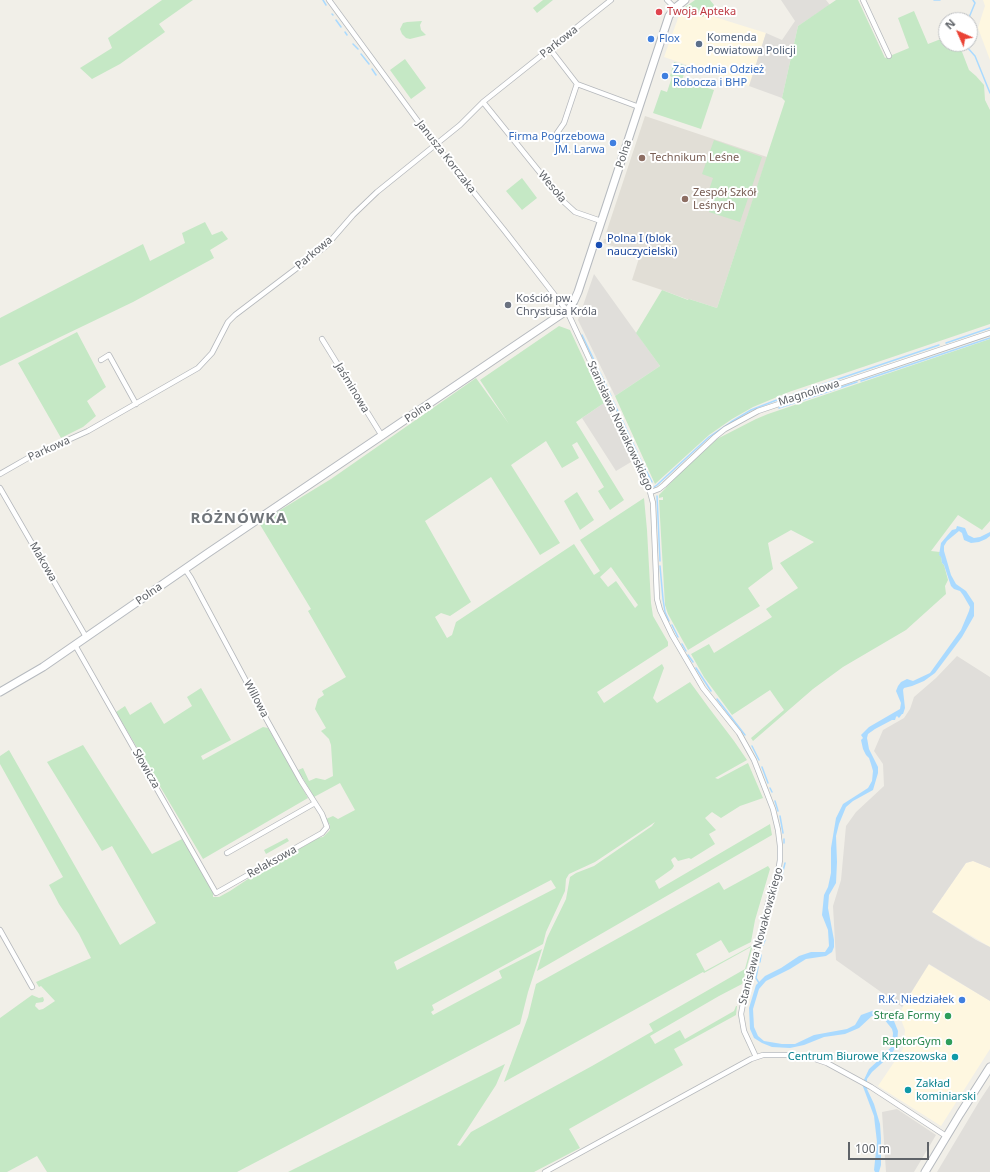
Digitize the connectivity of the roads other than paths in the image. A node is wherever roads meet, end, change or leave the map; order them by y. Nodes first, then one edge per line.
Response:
1 (328, 0) edge
2 (611, 0) edge
3 (666, 0) edge
4 (685, 0) edge
5 (863, 0) edge
6 (675, 8) junction
7 (550, 49) junction
8 (889, 56) dead end
9 (578, 84) junction
10 (483, 102) junction
11 (639, 107) junction
12 (557, 133) dead end
13 (435, 144) junction
14 (601, 221) junction
15 (567, 311) junction
16 (990, 333) edge
17 (322, 339) dead end
18 (100, 360) dead end
19 (136, 404) junction
20 (382, 436) junction
21 (0, 474) edge
22 (0, 488) edge
23 (651, 492) junction
24 (185, 569) junction
25 (86, 637) junction
26 (75, 645) junction
27 (0, 692) edge
28 (315, 803) junction
29 (326, 829) joint
30 (227, 853) dead end
31 (216, 893) joint
32 (0, 930) edge
33 (32, 987) dead end
34 (756, 1057) junction
35 (990, 1067) edge
36 (946, 1136) junction
37 (545, 1172) edge
38 (925, 1172) edge

1 - 13 street, Janusza Korczaka
2 - 7 street, Parkowa
3 - 6 street
4 - 6 street
5 - 8 street
6 - 11 street, Polna
7 - 9 street
7 - 10 street, Parkowa
9 - 11 street
9 - 12 street
10 - 13 street, Parkowa
10 - 14 street, Wesoła
11 - 14 street, Polna
13 - 15 street, Janusza Korczaka
13 - 19 street, Parkowa
14 - 15 street, Polna
15 - 20 street, Polna
15 - 23 street, Stanisława Nowakowskiego
16 - 23 street, Magnoliowa
17 - 20 street, Jaśminowa
18 - 19 street
19 - 21 street, Parkowa
20 - 24 street, Polna
22 - 25 street, Makowa
23 - 34 street, Stanisława Nowakowskiego
24 - 25 street, Polna
24 - 28 street, Willowa
25 - 26 street, Polna
26 - 27 street, Polna
26 - 31 street, Słowicza
28 - 29 street, Willowa
28 - 30 street
29 - 31 street, Relaksowa
32 - 33 street
34 - 36 street
34 - 37 street
35 - 36 street
36 - 38 street

